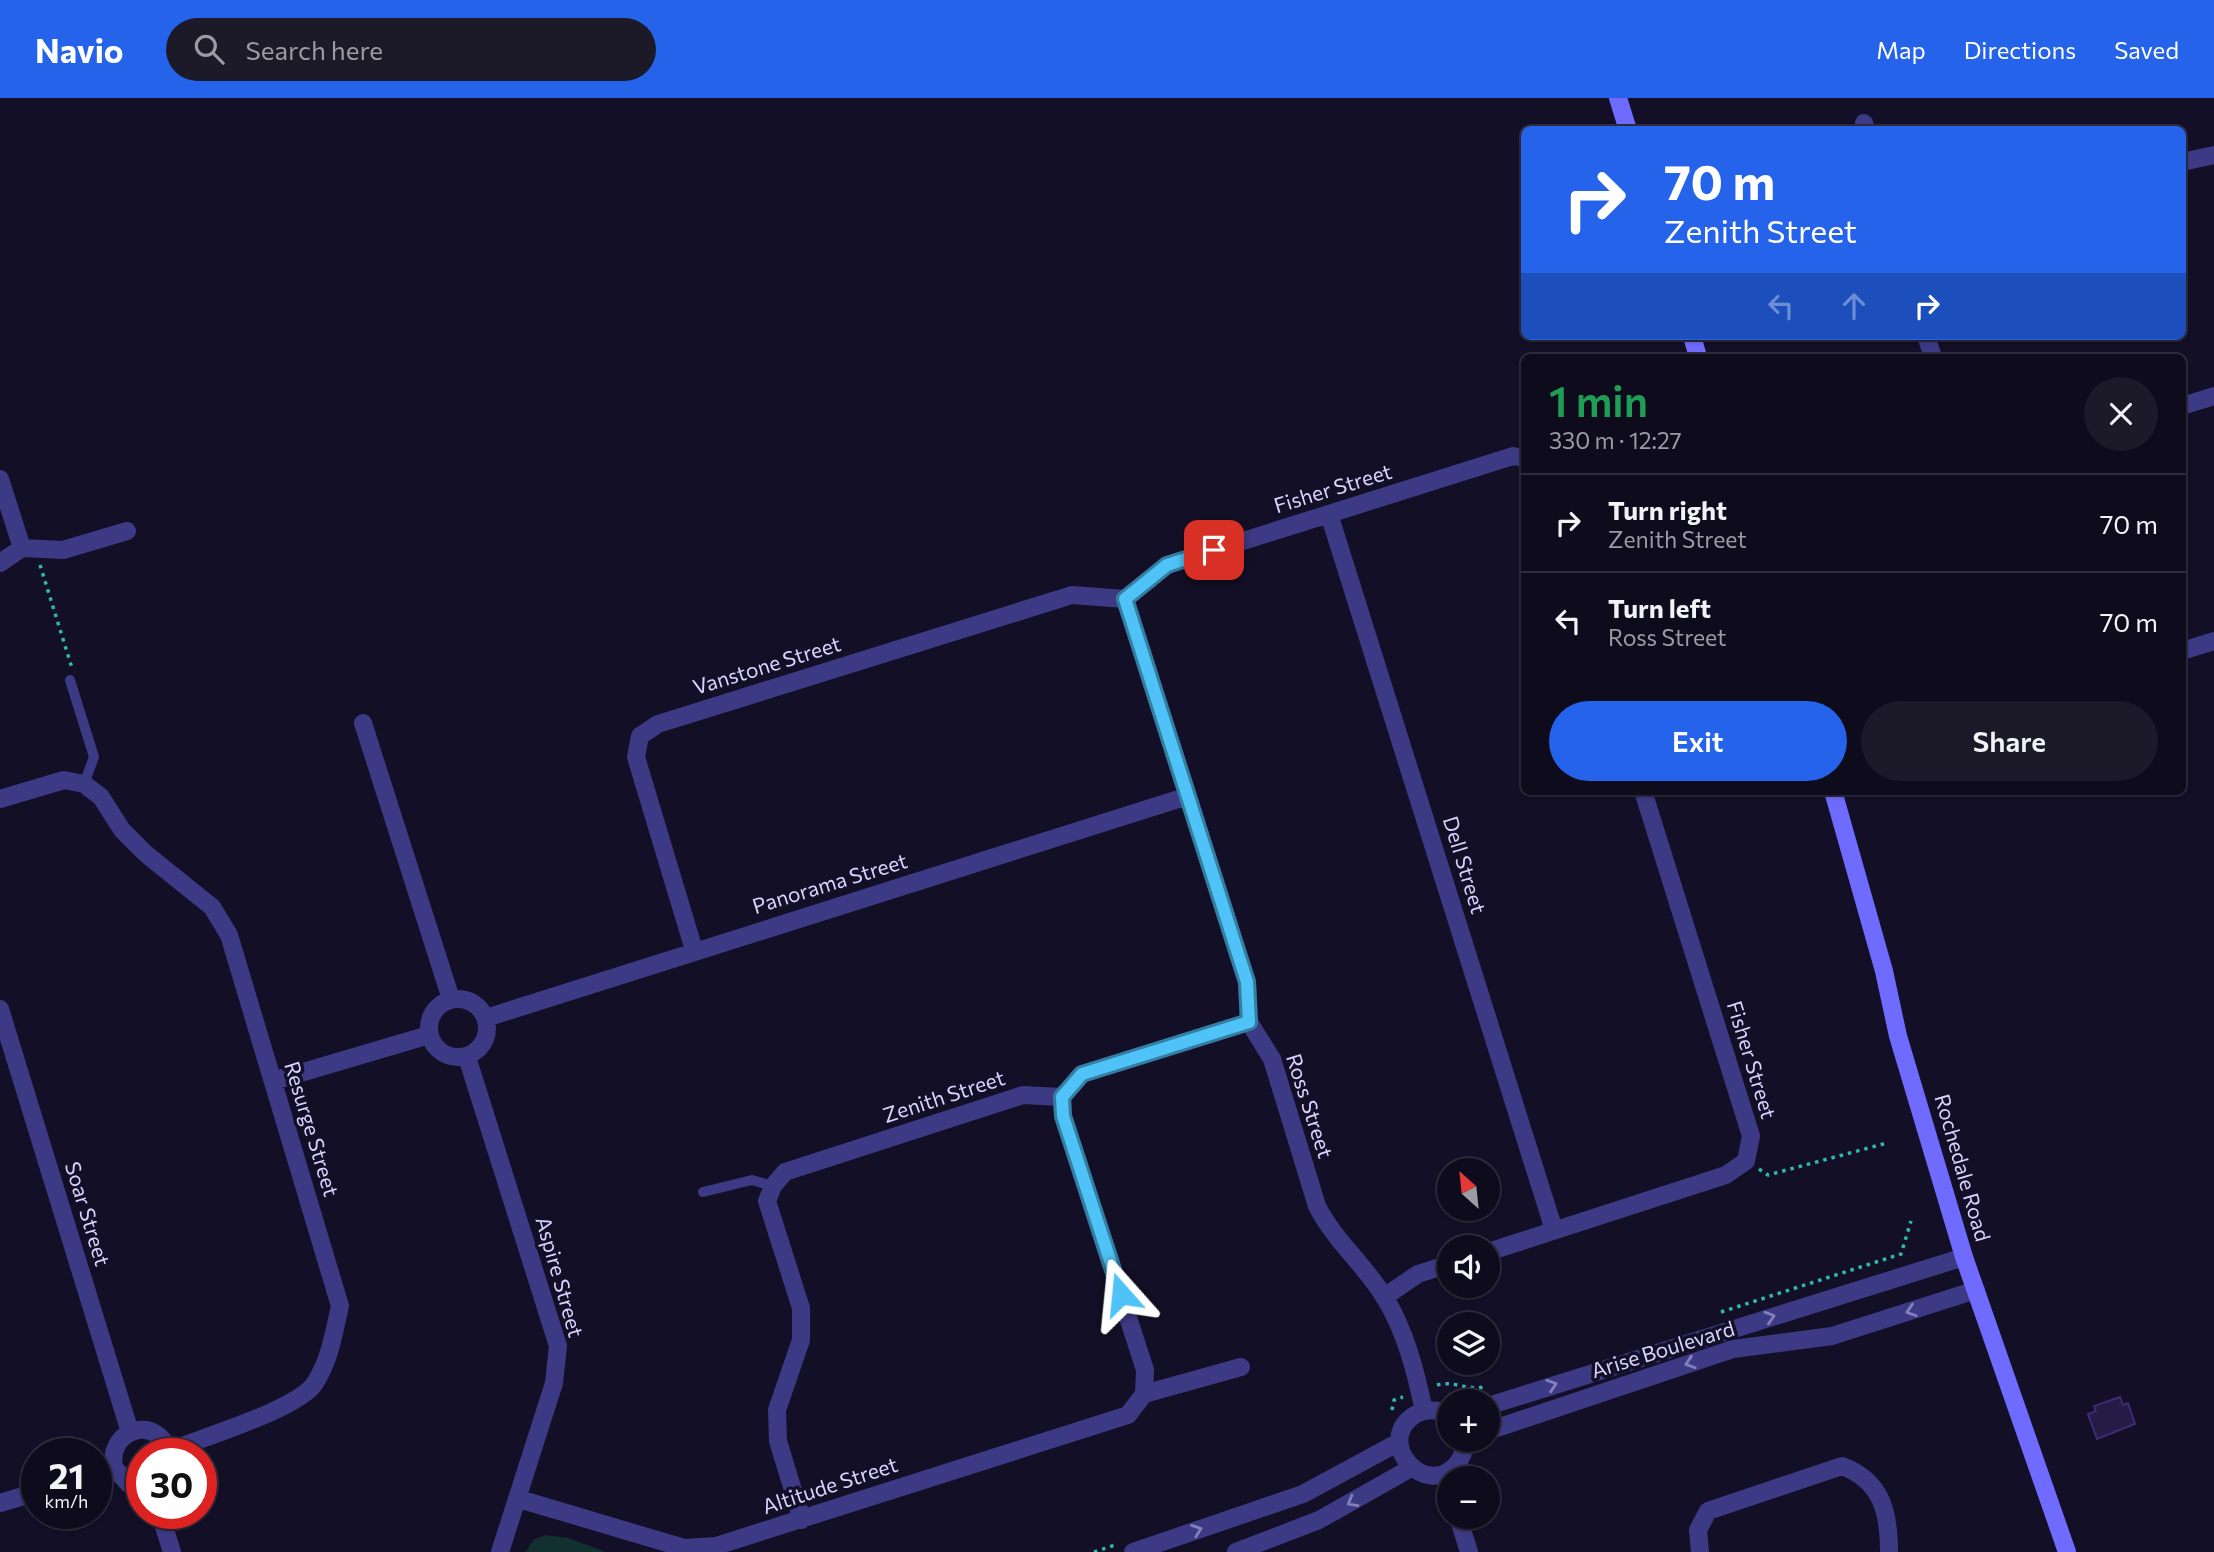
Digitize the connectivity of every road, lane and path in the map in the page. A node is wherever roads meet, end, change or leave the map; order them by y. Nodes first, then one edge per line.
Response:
1 (1618, 98) edge
2 (1627, 126) edge
3 (2214, 155) edge
4 (2186, 161) edge
5 (2214, 396) edge
6 (2186, 405) edge
7 (1521, 457) edge
8 (0, 479) edge
9 (1329, 514) junction
10 (127, 531) dead end
11 (27, 547) junction
12 (0, 563) edge
13 (1125, 599) junction
14 (2214, 641) edge
15 (2186, 650) edge
16 (71, 680) joint
17 (363, 723) dead end
18 (84, 783) junction
19 (1644, 795) edge
20 (1834, 795) edge
21 (1188, 796) junction
22 (0, 799) edge
23 (694, 950) junction
24 (452, 999) junction
25 (0, 1009) edge
26 (486, 1018) junction
27 (1249, 1022) junction
28 (429, 1035) junction
29 (467, 1056) junction
30 (273, 1081) junction
31 (1062, 1097) junction
32 (1887, 1143) dead end
33 (1745, 1161) junction
34 (773, 1186) junction
35 (703, 1192) dead end
36 (1554, 1230) junction
37 (1500, 1247) edge
38 (1964, 1257) junction
39 (1437, 1268) edge
40 (1976, 1290) junction
41 (1384, 1297) junction
42 (1241, 1367) dead end
43 (1144, 1394) junction
44 (1500, 1402) edge
45 (1424, 1411) junction
46 (1437, 1412) edge
47 (1500, 1427) edge
48 (130, 1432) junction
49 (160, 1438) edge
50 (204, 1438) edge
51 (1399, 1442) junction
52 (112, 1452) edge
53 (1411, 1468) junction
54 (1437, 1478) edge
55 (21, 1497) edge
56 (519, 1499) junction
57 (0, 1503) edge
58 (802, 1520) junction
59 (165, 1529) edge
60 (1462, 1529) edge
61 (172, 1552) edge
62 (500, 1552) edge
63 (1133, 1552) edge
64 (1236, 1552) edge
65 (1469, 1552) edge
66 (1700, 1552) edge
67 (1889, 1552) edge
68 (2067, 1552) edge

1 - 2 main road
3 - 4 street
5 - 6 street
7 - 9 street, Fisher Street
8 - 11 street
9 - 13 street, Fisher Street
9 - 36 street, Dell Street
10 - 11 street
11 - 12 street
11 - 16 path
13 - 21 street, Ross Street
13 - 23 street, Vanstone Street
14 - 15 street
16 - 18 lane
17 - 24 street
18 - 22 street
18 - 30 street, Resurge Street
19 - 33 street, Fisher Street
20 - 38 main road, Rochedale Road
21 - 23 street, Panorama Street
21 - 27 street, Ross Street
23 - 26 street, Panorama Street
24 - 26 street
24 - 28 street
25 - 48 street, Soar Street
26 - 29 street
27 - 31 street
27 - 41 street, Ross Street
28 - 29 street
28 - 30 street
29 - 56 street, Aspire Street
30 - 50 street, Resurge Street
31 - 34 street, Zenith Street
31 - 43 street
32 - 33 path
33 - 36 street
34 - 35 lane
34 - 58 street
36 - 37 street
38 - 40 main road, Rochedale Road
44 -> 38 street, Arise Boulevard
39 - 41 street
40 -> 47 street, Arise Boulevard
40 - 68 main road, Rochedale Road
41 - 45 street, Ross Street
42 - 43 street, Altitude Street
43 - 58 street, Altitude Street
45 - 46 street
45 - 51 street
48 - 49 street
48 - 52 street
51 - 53 street
63 -> 51 street
53 - 54 street
53 -> 64 street
55 - 57 street
56 - 58 street, Altitude Street
56 - 62 street, Aspire Street
59 - 61 street
60 - 65 street
66 - 67 street

